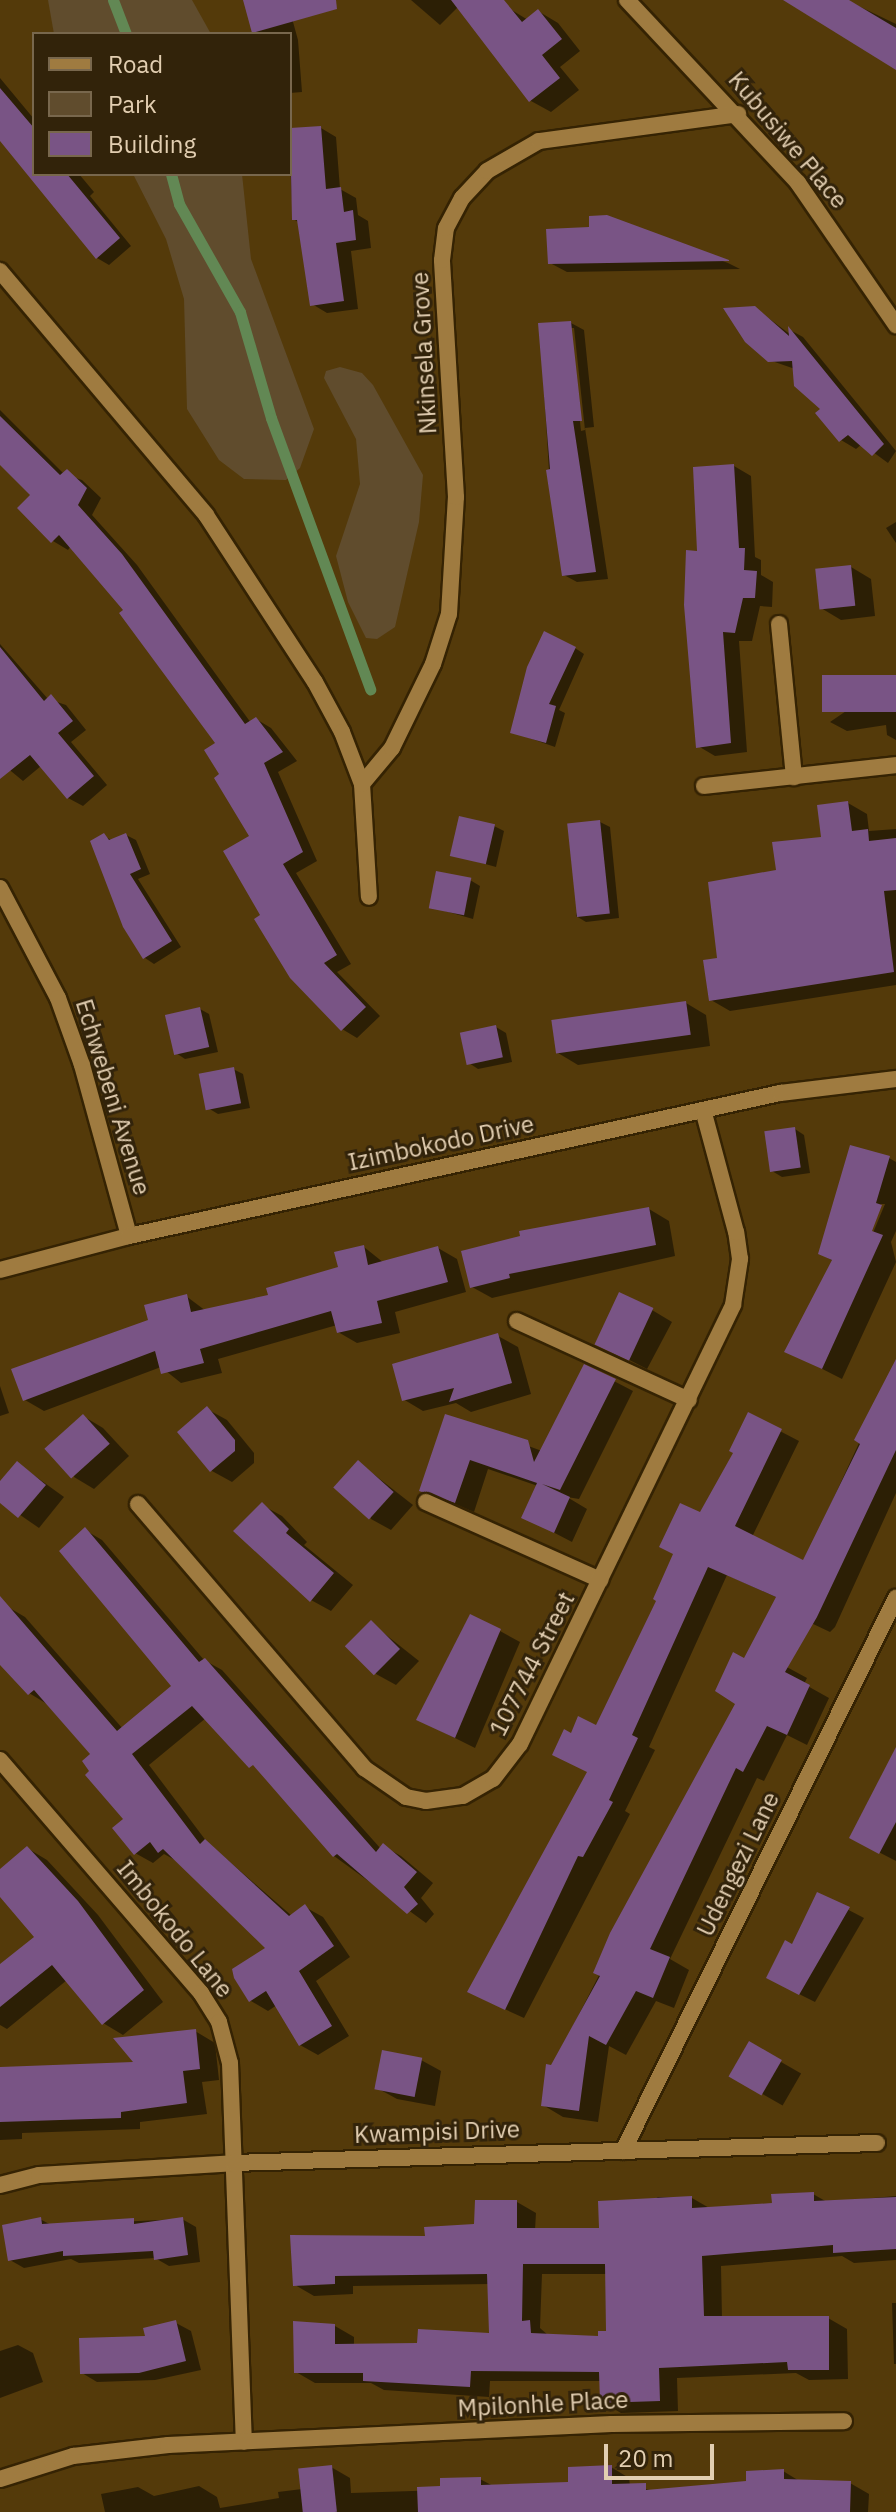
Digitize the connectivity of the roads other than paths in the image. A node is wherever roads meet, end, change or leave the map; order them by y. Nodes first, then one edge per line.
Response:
1 (627, 0) edge
2 (738, 114) junction
3 (0, 271) edge
4 (896, 325) edge
5 (779, 624) dead end
6 (896, 765) edge
7 (794, 777) junction
8 (362, 784) junction
9 (704, 786) dead end
10 (0, 888) edge
11 (369, 897) dead end
12 (896, 1079) edge
13 (703, 1110) junction
14 (129, 1236) junction
15 (0, 1270) edge
16 (517, 1321) dead end
17 (689, 1400) junction
18 (426, 1502) dead end
19 (138, 1504) dead end
20 (600, 1580) junction
21 (896, 1598) edge
22 (0, 1760) edge
23 (877, 2143) dead end
24 (623, 2151) junction
25 (233, 2163) junction
26 (0, 2185) edge
27 (844, 2421) dead end
28 (244, 2442) junction
29 (0, 2479) edge

1 - 2 street, Kubusiwe Place
2 - 4 street, Kubusiwe Place
2 - 8 street, Nkinsela Grove
3 - 8 street
5 - 7 street
6 - 7 street
7 - 9 street
8 - 11 street
10 - 14 street, Echwebeni Avenue
12 - 13 street, Izimbokodo Drive
13 - 14 street, Izimbokodo Drive
13 - 17 street, 107744 Street
14 - 15 street, Izimbokodo Drive
16 - 17 street
17 - 20 street, 107744 Street
18 - 20 street
19 - 20 street, 107744 Street
21 - 24 street, Udengezi Lane
22 - 25 street, Imbokodo Lane
23 - 24 street, Kwampisi Drive
24 - 25 street, Kwampisi Drive
25 - 26 street, Kwampisi Drive
25 - 28 street
27 - 28 street, Mpilonhle Place
28 - 29 street, Mpilonhle Place

